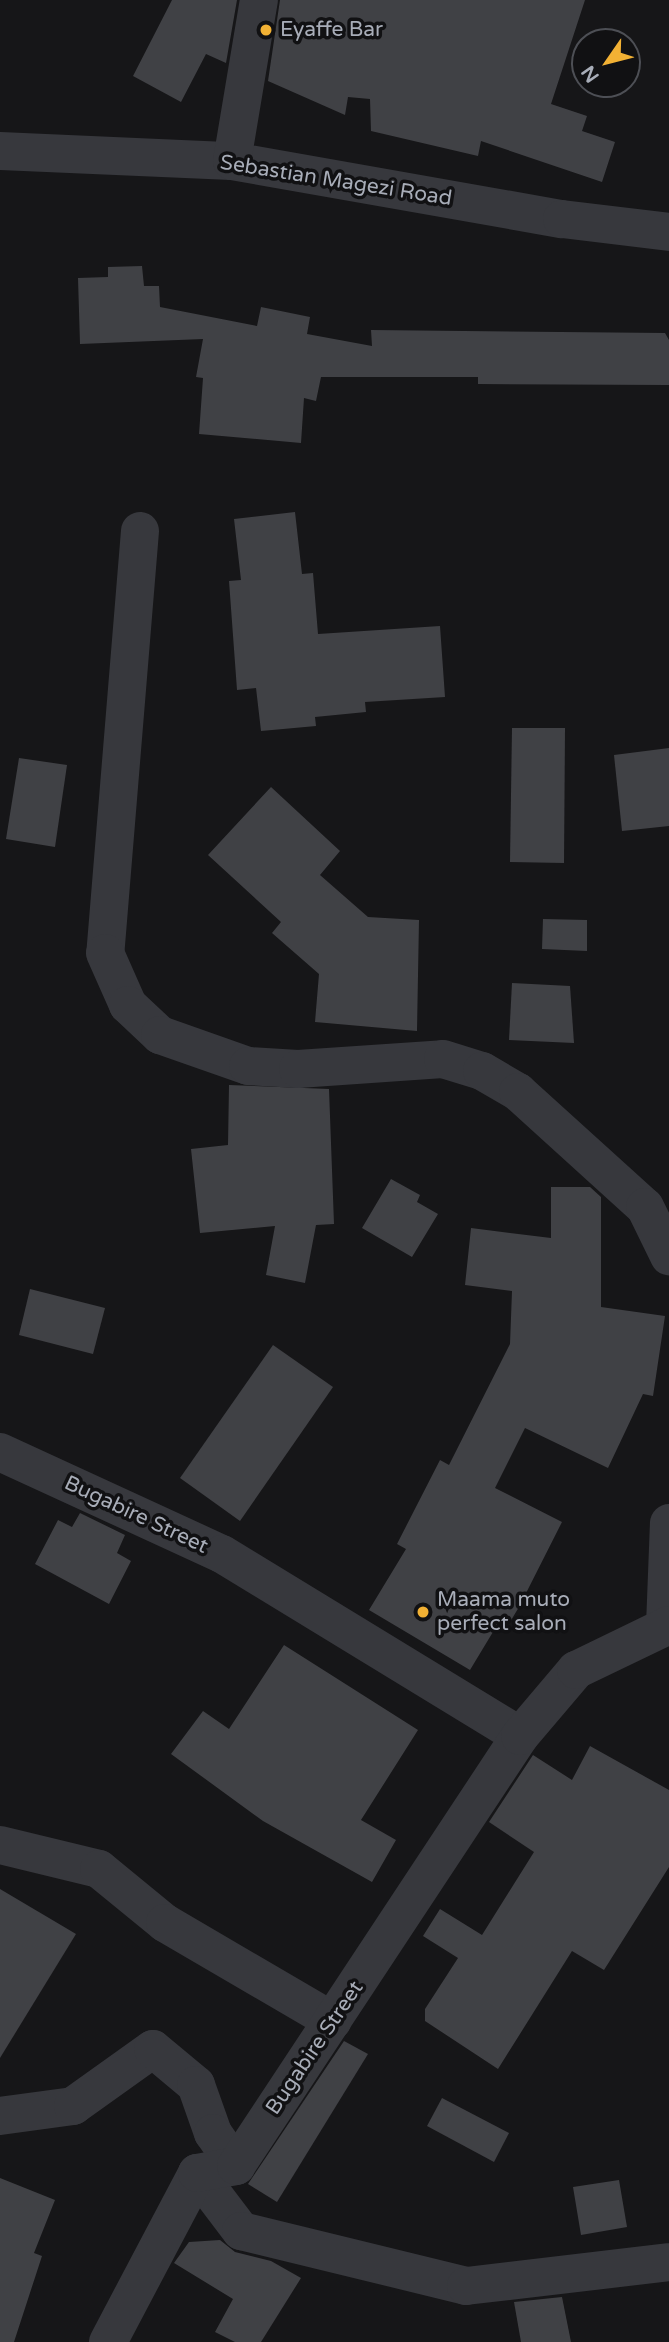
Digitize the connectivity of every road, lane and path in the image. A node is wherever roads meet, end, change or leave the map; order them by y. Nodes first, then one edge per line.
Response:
1 (258, 0) edge
2 (0, 151) edge
3 (232, 161) junction
4 (669, 232) edge
5 (140, 531) dead end
6 (669, 1256) edge
7 (0, 1452) edge
8 (669, 1523) edge
9 (667, 1625) edge
10 (520, 1737) junction
11 (0, 1845) edge
12 (333, 2021) junction
13 (0, 2116) edge
14 (236, 2166) junction
15 (197, 2173) junction
16 (669, 2262) edge
17 (108, 2342) edge

1 - 3 street
2 - 3 street, Sebastian Magezi Road
3 - 4 street, Sebastian Magezi Road
5 - 6 street
7 - 10 street, Bugabire Street
8 - 9 street
9 - 10 street, Bugabire Street
10 - 12 street, Bugabire Street
11 - 12 street
12 - 14 street, Bugabire Street
13 - 14 street
14 - 15 street
15 - 16 street
15 - 17 street

